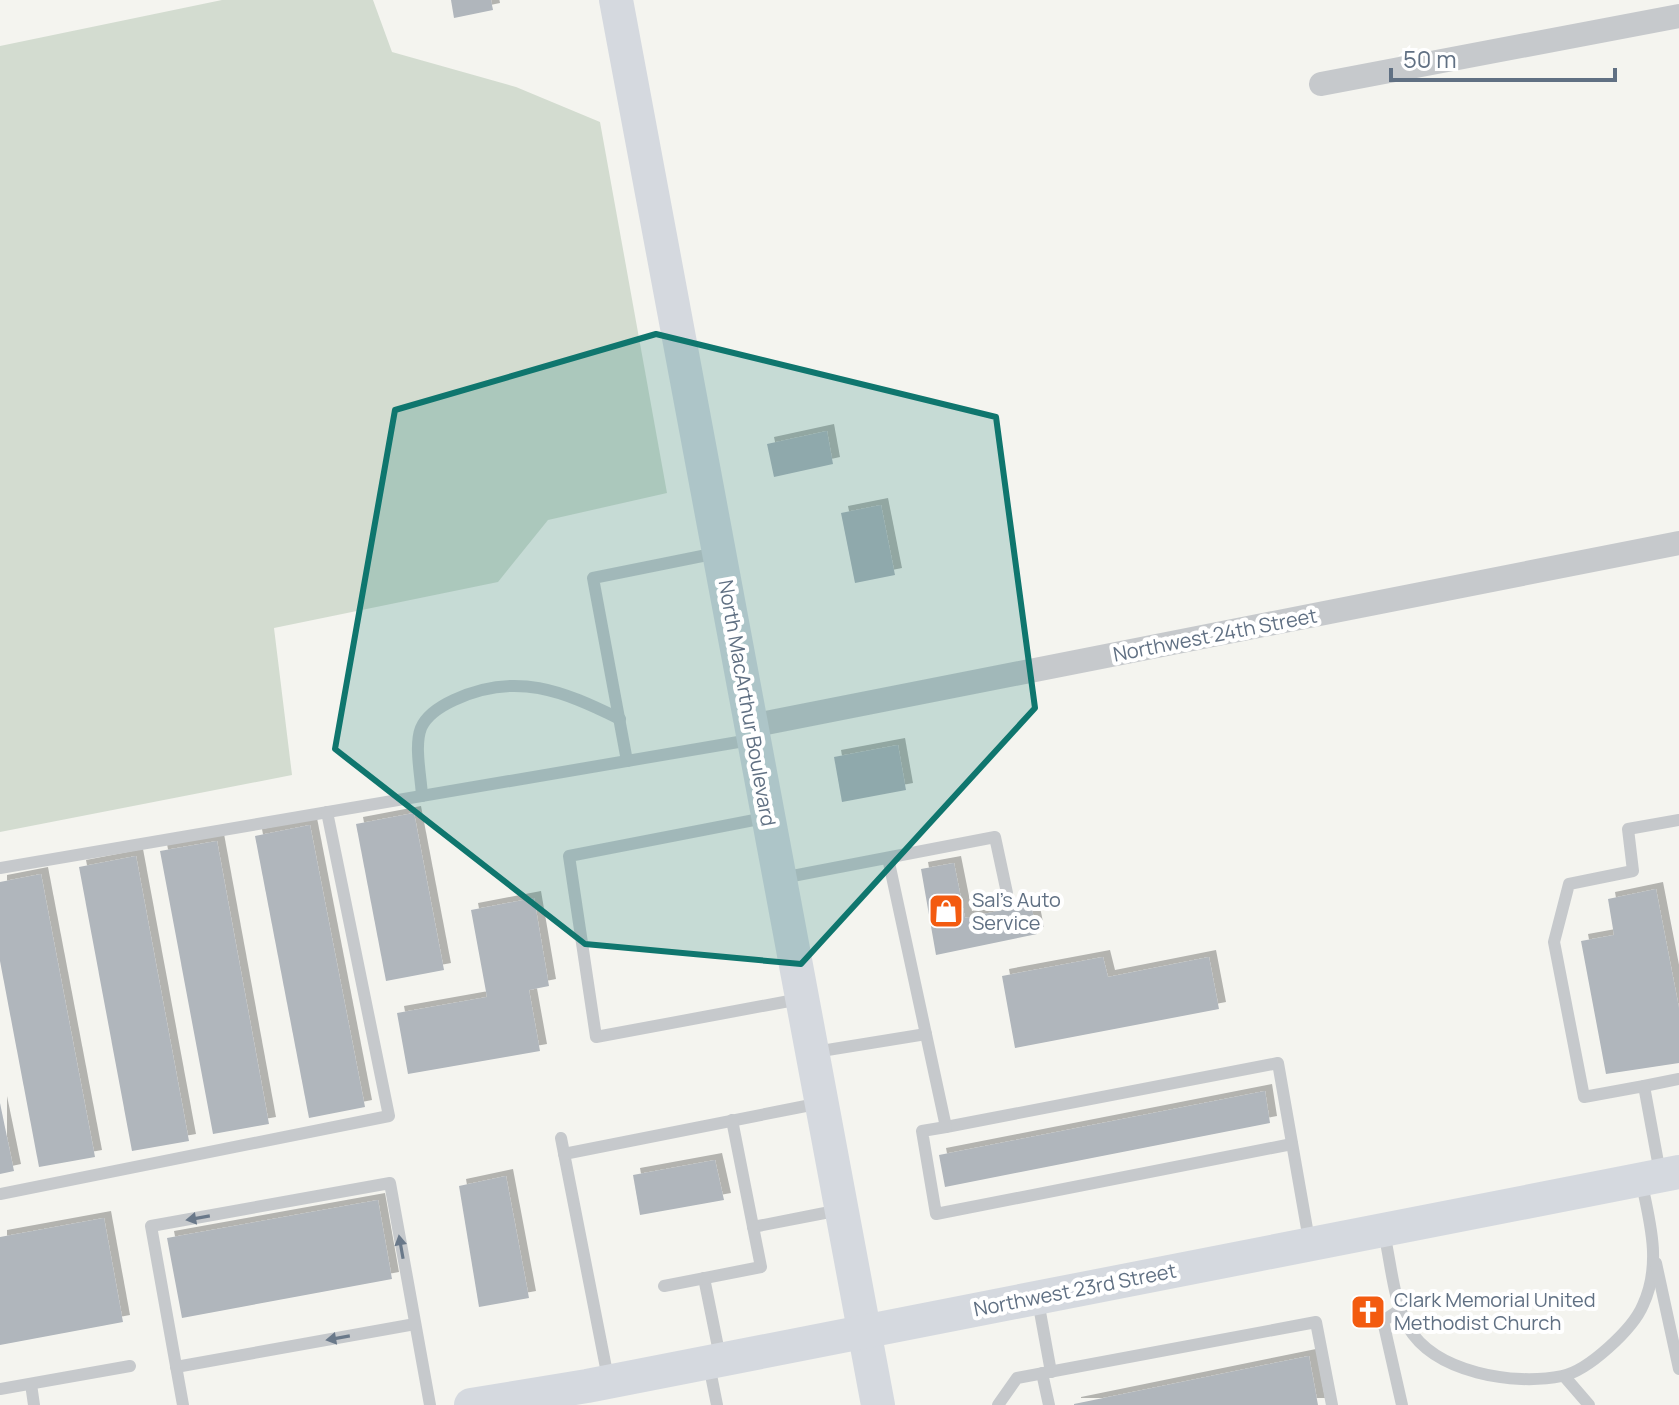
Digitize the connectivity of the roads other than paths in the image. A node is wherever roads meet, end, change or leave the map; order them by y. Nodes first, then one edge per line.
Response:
1 (616, 0) edge
2 (1679, 16) edge
3 (1321, 84) dead end
4 (1679, 543) edge
5 (720, 552) junction
6 (620, 719) junction
7 (752, 733) junction
8 (627, 761) junction
9 (422, 796) junction
10 (327, 812) junction
11 (768, 818) junction
12 (1679, 820) edge
13 (888, 858) junction
14 (0, 868) edge
15 (779, 878) junction
16 (1007, 893) dead end
17 (801, 999) junction
18 (926, 1034) junction
19 (811, 1053) junction
20 (1679, 1079) edge
21 (1644, 1086) junction
22 (821, 1103) junction
23 (732, 1120) junction
24 (946, 1127) junction
25 (561, 1138) dead end
26 (1292, 1144) junction
27 (564, 1154) junction
28 (1660, 1176) edge
29 (0, 1194) edge
30 (841, 1210) junction
31 (753, 1227) junction
32 (1384, 1230) junction
33 (1310, 1244) junction
34 (1654, 1252) junction
35 (704, 1278) junction
36 (664, 1286) dead end
37 (1038, 1297) junction
38 (1401, 1309) junction
39 (415, 1324) junction
40 (864, 1331) junction
41 (714, 1361) junction
42 (130, 1366) dead end
43 (176, 1367) junction
44 (1679, 1369) edge
45 (1047, 1373) junction
46 (1564, 1376) junction
47 (31, 1384) junction
48 (595, 1388) junction
49 (0, 1389) edge
50 (34, 1405) edge
51 (183, 1405) edge
52 (430, 1405) edge
53 (472, 1405) edge
54 (717, 1405) edge
55 (878, 1405) edge
56 (998, 1405) edge
57 (1049, 1405) edge
58 (1332, 1405) edge
59 (1402, 1405) edge
60 (1589, 1405) edge

1 - 5 main road, North MacArthur Boulevard
2 - 3 street
4 - 7 street, Northwest 24th Street
5 - 6 lane
5 - 7 main road, North MacArthur Boulevard
6 - 8 lane
6 - 9 lane
7 - 8 lane
7 - 11 main road, North MacArthur Boulevard
8 - 9 lane
9 - 10 lane
10 - 14 lane
10 - 29 lane
11 - 15 main road, North MacArthur Boulevard
11 - 17 lane
12 - 21 lane
13 - 15 lane
13 - 16 lane
13 - 18 lane
15 - 17 main road, North MacArthur Boulevard
17 - 19 main road, North MacArthur Boulevard
18 - 19 lane
18 - 24 lane
19 - 22 main road, North MacArthur Boulevard
20 - 21 lane
21 - 28 lane
22 - 23 lane
22 - 30 main road, North MacArthur Boulevard
23 - 27 lane
23 - 31 lane
24 - 26 lane
24 - 26 lane
25 - 27 lane
26 - 33 lane
27 - 48 lane
28 - 32 main road, Northwest 23rd Street
28 - 34 lane
30 - 31 lane
30 - 40 main road, North MacArthur Boulevard
31 - 35 lane
32 - 33 main road, Northwest 23rd Street
32 - 38 lane
33 - 37 main road, Northwest 23rd Street
34 - 44 lane
34 - 46 lane
35 - 36 lane
35 - 41 lane
37 - 40 main road, Northwest 23rd Street
37 - 45 lane
38 - 46 lane
38 - 59 lane
39 -> 43 lane
39 -> 43 lane
39 - 52 lane
40 - 41 main road, Northwest 23rd Street
40 - 55 main road, North MacArthur Boulevard
41 - 48 main road, Northwest 23rd Street
41 - 54 lane
42 - 47 lane
43 - 51 lane
45 - 56 lane
45 - 57 lane
45 - 58 lane
46 - 60 lane
47 - 49 lane
47 - 50 lane
48 - 53 main road, Northwest 23rd Street

